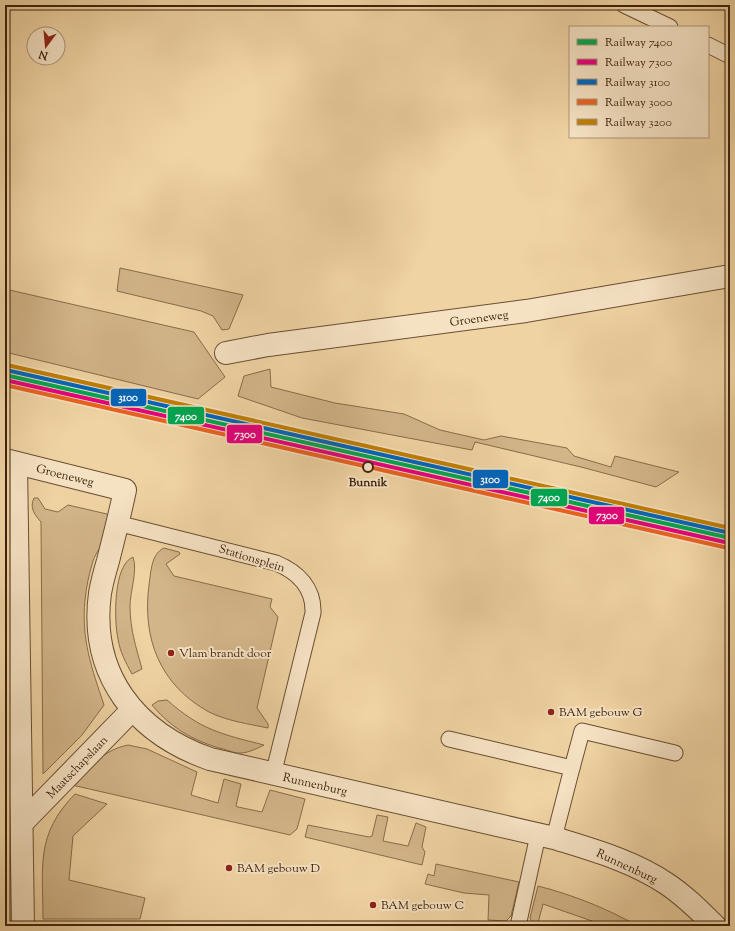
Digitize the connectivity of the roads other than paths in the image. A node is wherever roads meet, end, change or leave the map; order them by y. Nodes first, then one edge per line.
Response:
1 (624, 5) edge
2 (668, 26) edge
3 (709, 46) edge
4 (730, 56) edge
5 (730, 276) edge
6 (226, 353) dead end
7 (11, 461) edge
8 (125, 490) joint
9 (117, 523) junction
10 (132, 710) junction
11 (448, 739) dead end
12 (675, 753) dead end
13 (572, 768) junction
14 (273, 775) junction
15 (22, 823) junction
16 (546, 837) junction
17 (23, 926) edge
18 (518, 926) edge
19 (715, 926) edge

1 - 2 lane
3 - 4 lane
5 - 6 street, Groeneweg
7 - 8 street, Groeneweg
7 - 15 street
8 - 9 street, Runnenburg
9 - 10 street, Runnenburg
9 - 14 lane, Stationsplein
10 - 14 street, Runnenburg
10 - 15 street, Maatschapslaan
11 - 13 lane
12 - 13 lane
13 - 16 lane
14 - 16 street, Runnenburg
15 - 17 street
16 - 18 lane
16 - 19 street, Runnenburg

